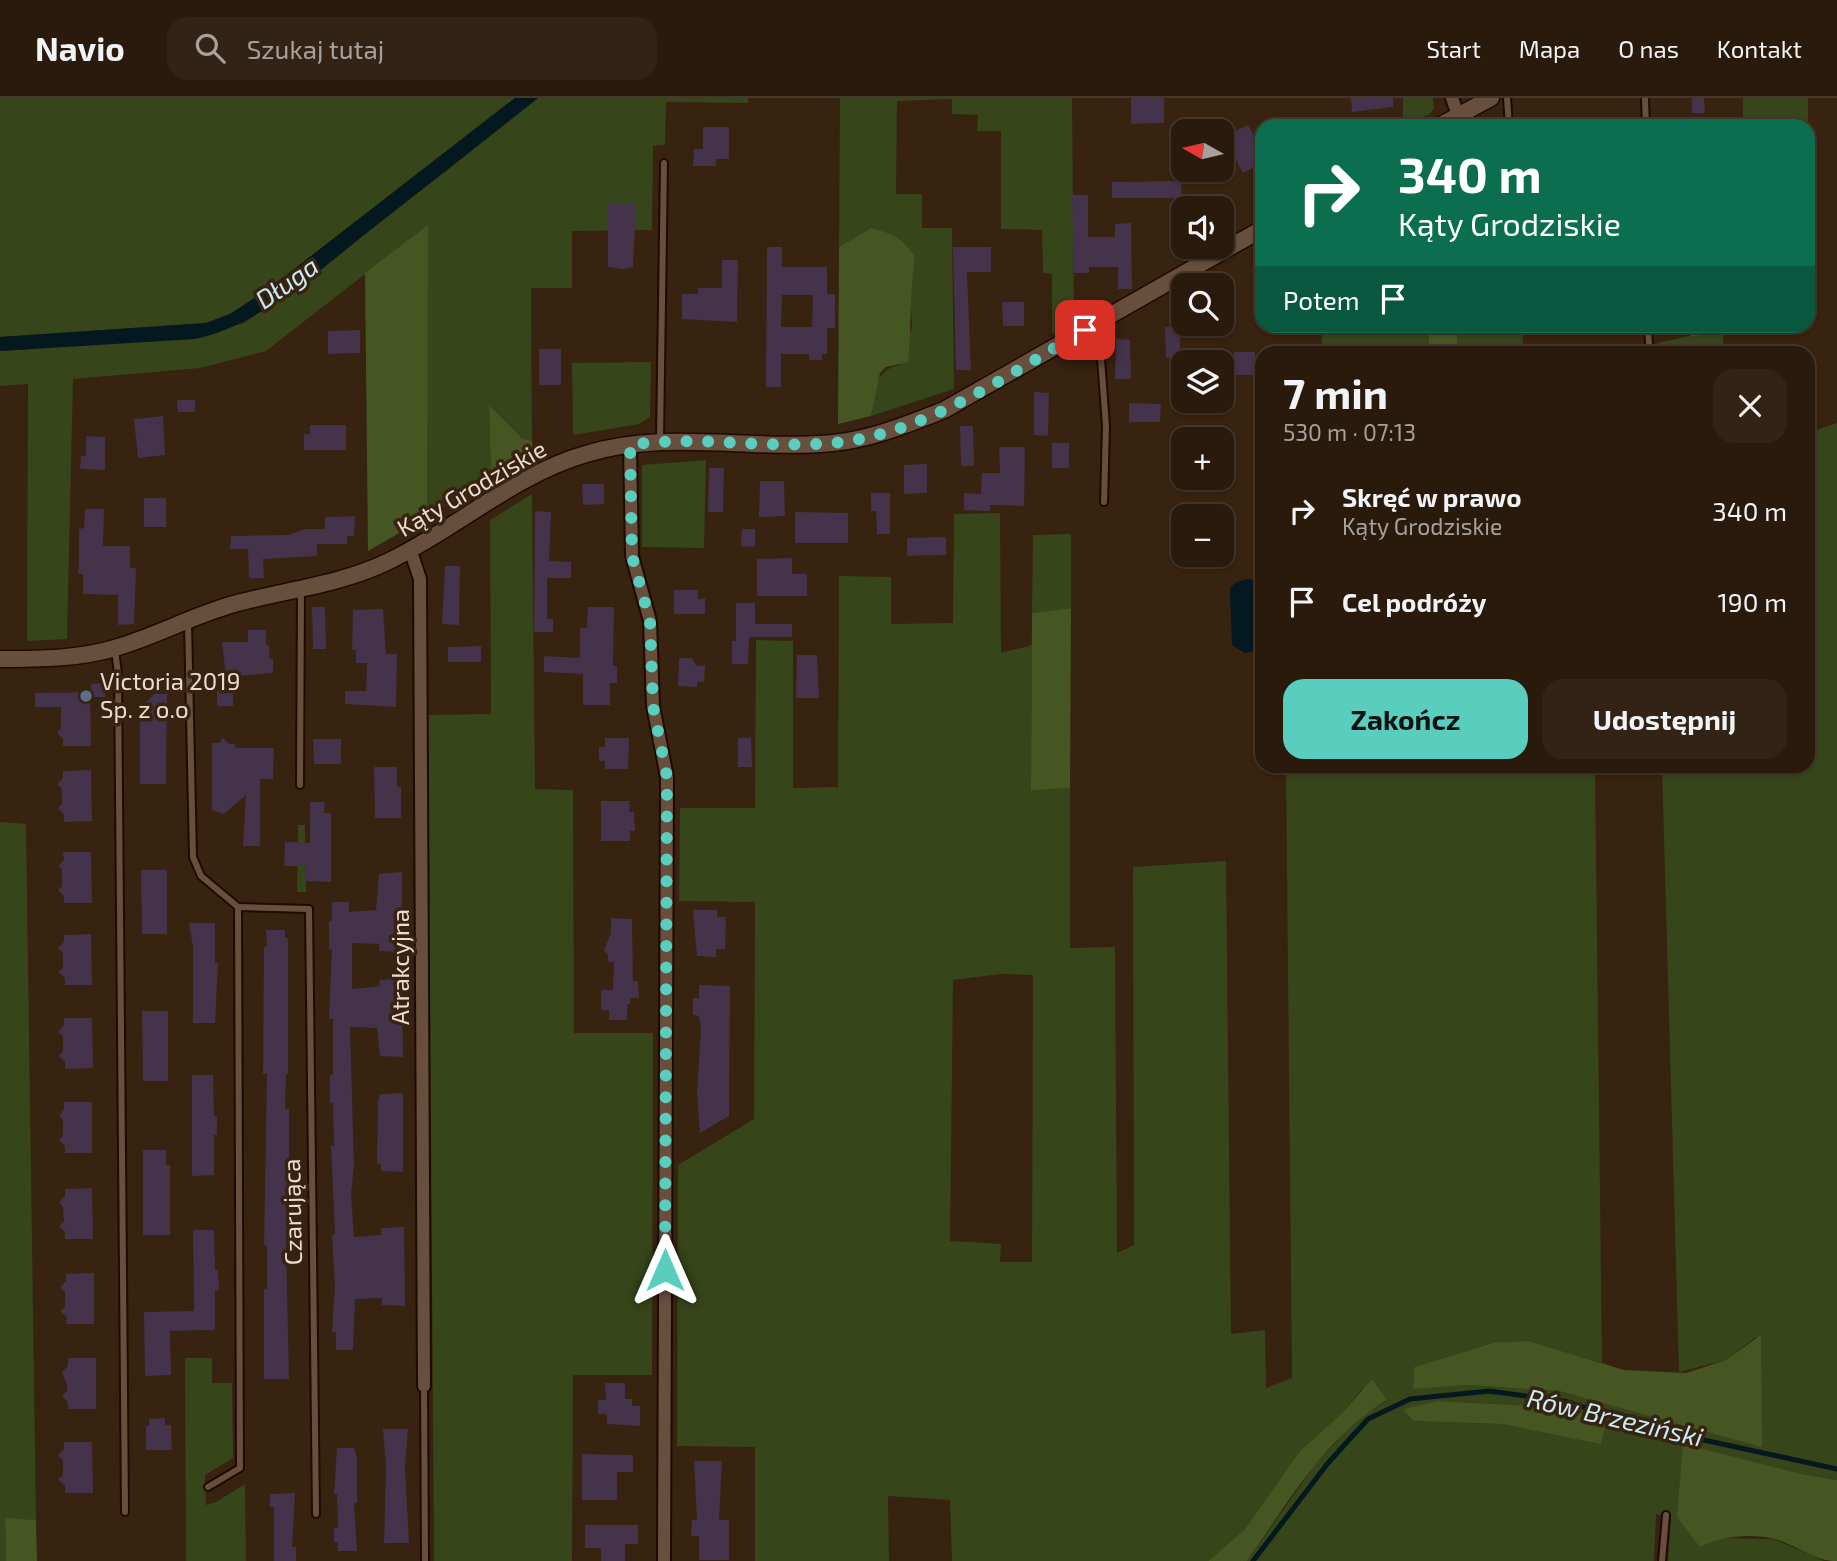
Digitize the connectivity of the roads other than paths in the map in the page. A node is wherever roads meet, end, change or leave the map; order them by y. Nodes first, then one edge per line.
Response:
1 (1452, 98) edge
2 (1491, 98) edge
3 (1507, 98) edge
4 (1645, 98) edge
5 (1458, 115) junction
6 (1451, 119) edge
7 (1508, 119) edge
8 (1646, 119) edge
9 (664, 163) dead end
10 (1255, 233) edge
11 (1085, 330) junction
12 (1648, 333) edge
13 (1649, 344) dead end
14 (660, 440) junction
15 (630, 445) junction
16 (1104, 502) dead end
17 (410, 549) junction
18 (301, 589) junction
19 (188, 621) junction
20 (115, 648) junction
21 (0, 659) edge
22 (300, 785) dead end
23 (238, 908) junction
24 (424, 1386) joint
25 (208, 1487) dead end
26 (125, 1512) dead end
27 (316, 1514) dead end
28 (1665, 1515) dead end
29 (425, 1561) edge
30 (664, 1561) edge
31 (1662, 1561) edge

1 - 5 street
2 - 5 street
3 - 7 lane
4 - 8 lane
5 - 6 street
9 - 14 lane
10 - 11 street, Kąty Grodziskie
11 - 14 street, Kąty Grodziskie
11 - 16 lane
12 - 13 lane
14 - 15 street, Kąty Grodziskie
15 - 17 street, Kąty Grodziskie
15 - 30 street
17 - 18 street, Kąty Grodziskie
17 - 24 street, Atrakcyjna
18 - 19 street, Kąty Grodziskie
18 - 22 lane
19 - 20 street, Kąty Grodziskie
19 - 23 lane
20 - 21 street, Kąty Grodziskie
20 - 26 lane
23 - 25 lane
23 - 27 lane, Czarująca
24 - 29 lane
28 - 31 lane

